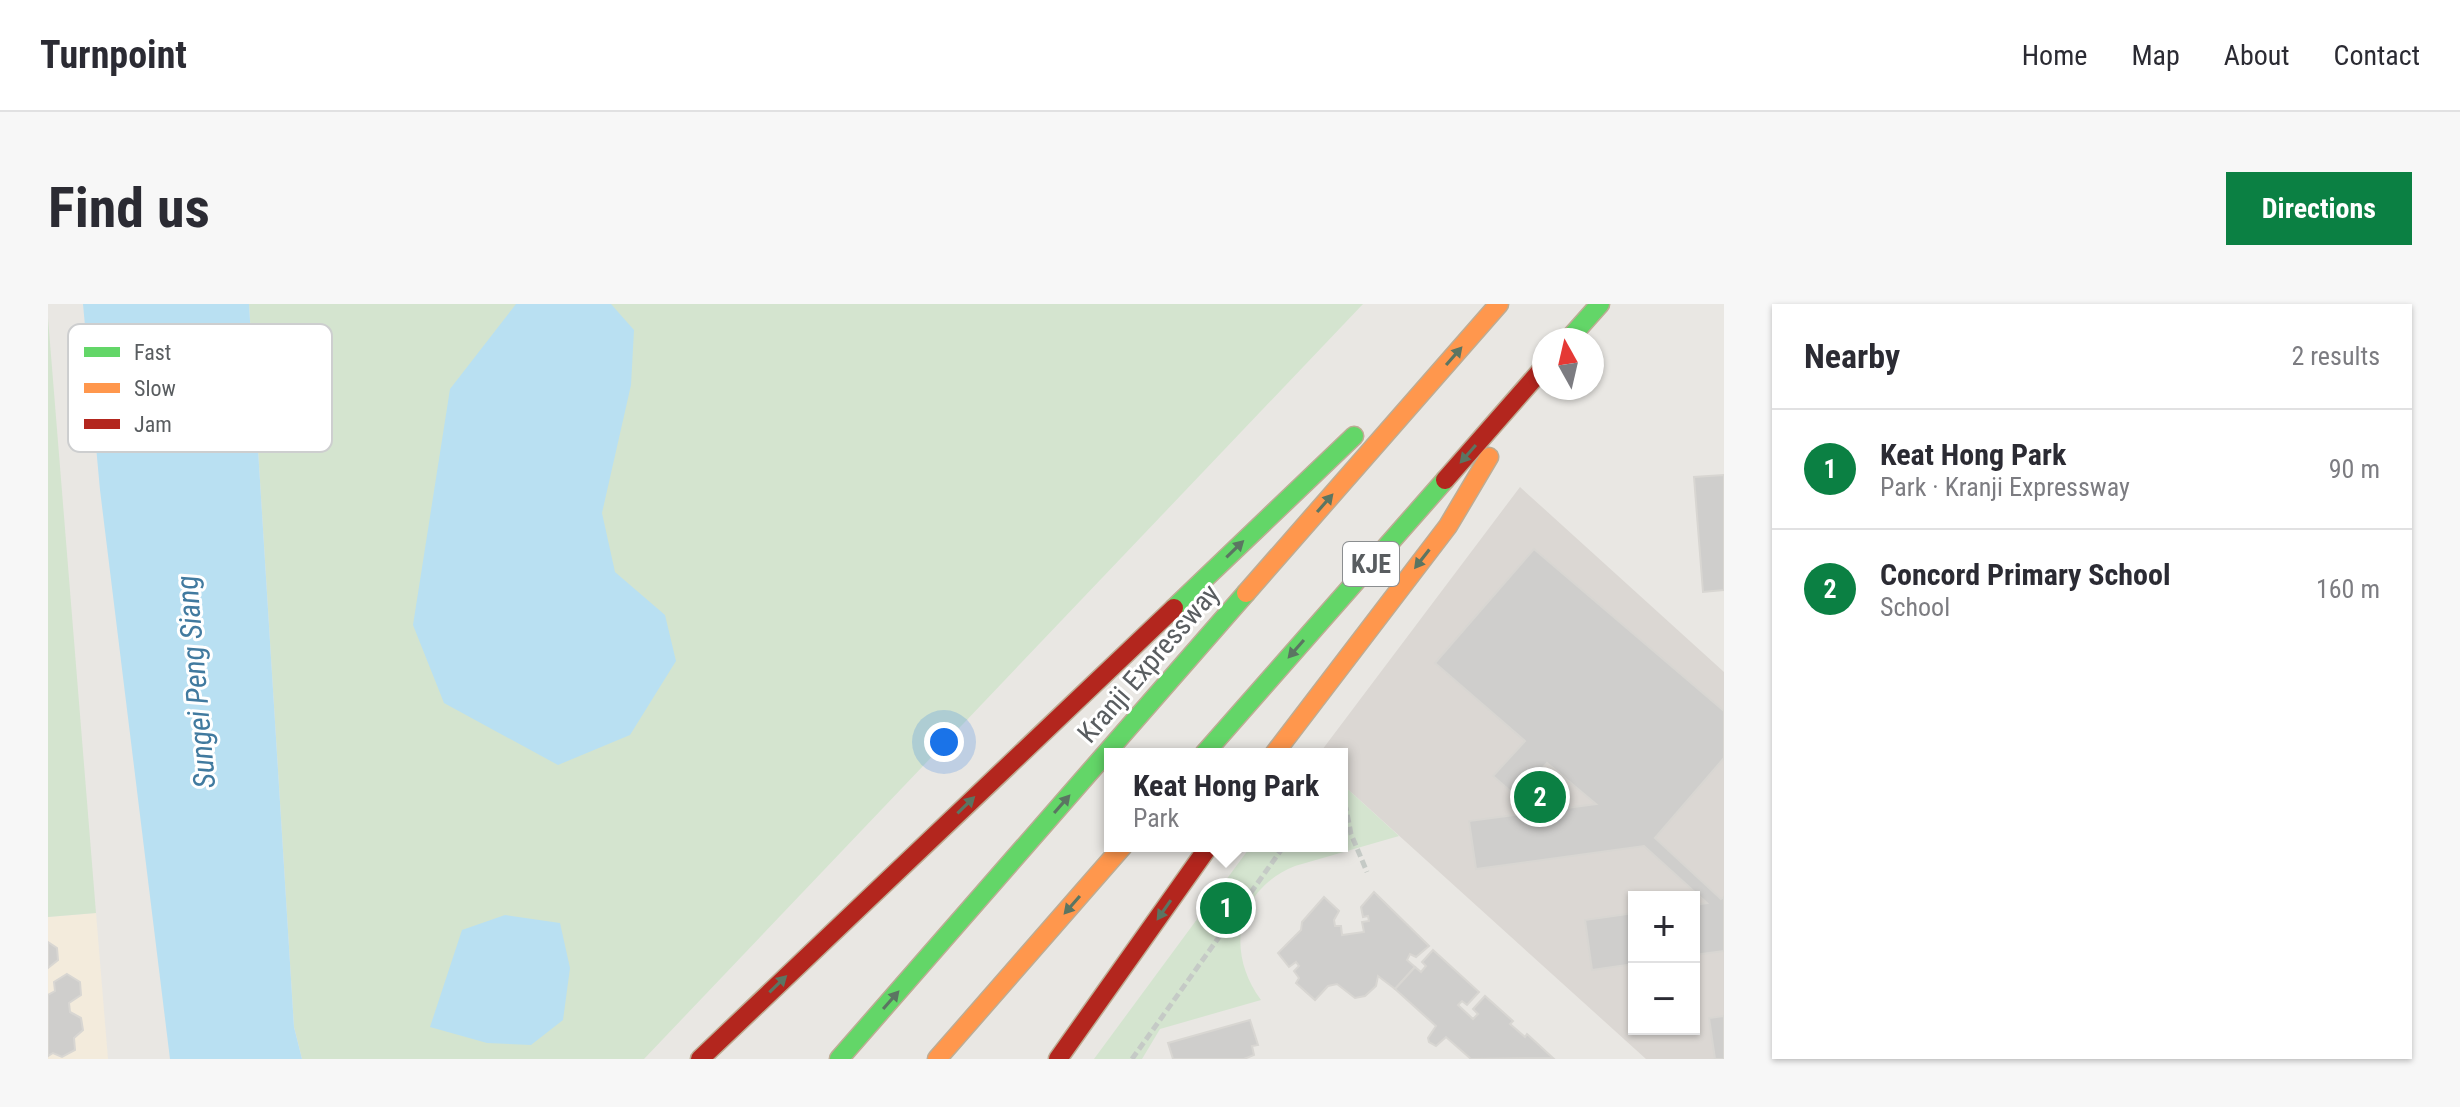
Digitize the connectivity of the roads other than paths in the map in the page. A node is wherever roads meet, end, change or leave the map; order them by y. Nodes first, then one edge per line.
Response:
1 (1499, 304) edge
2 (1600, 304) edge
3 (1579, 328) edge
4 (1532, 380) edge
5 (1532, 385) edge
6 (1408, 408) junction
7 (1383, 411) dead end
8 (1363, 427) dead end
9 (1111, 748) edge
10 (1209, 748) edge
11 (1279, 748) edge
12 (1104, 756) edge
13 (1118, 852) edge
14 (1205, 852) edge
15 (700, 1059) edge
16 (839, 1059) edge
17 (937, 1059) edge
18 (1058, 1059) edge

6 -> 1 highway, Kranji Expressway / KJE
2 - 3 highway
4 -> 10 highway, KJE
5 -> 11 highway
6 - 7 highway
9 -> 6 highway, Kranji Expressway / KJE
15 -> 8 highway
16 -> 12 highway, Kranji Expressway / KJE
13 -> 17 highway
14 -> 18 highway

